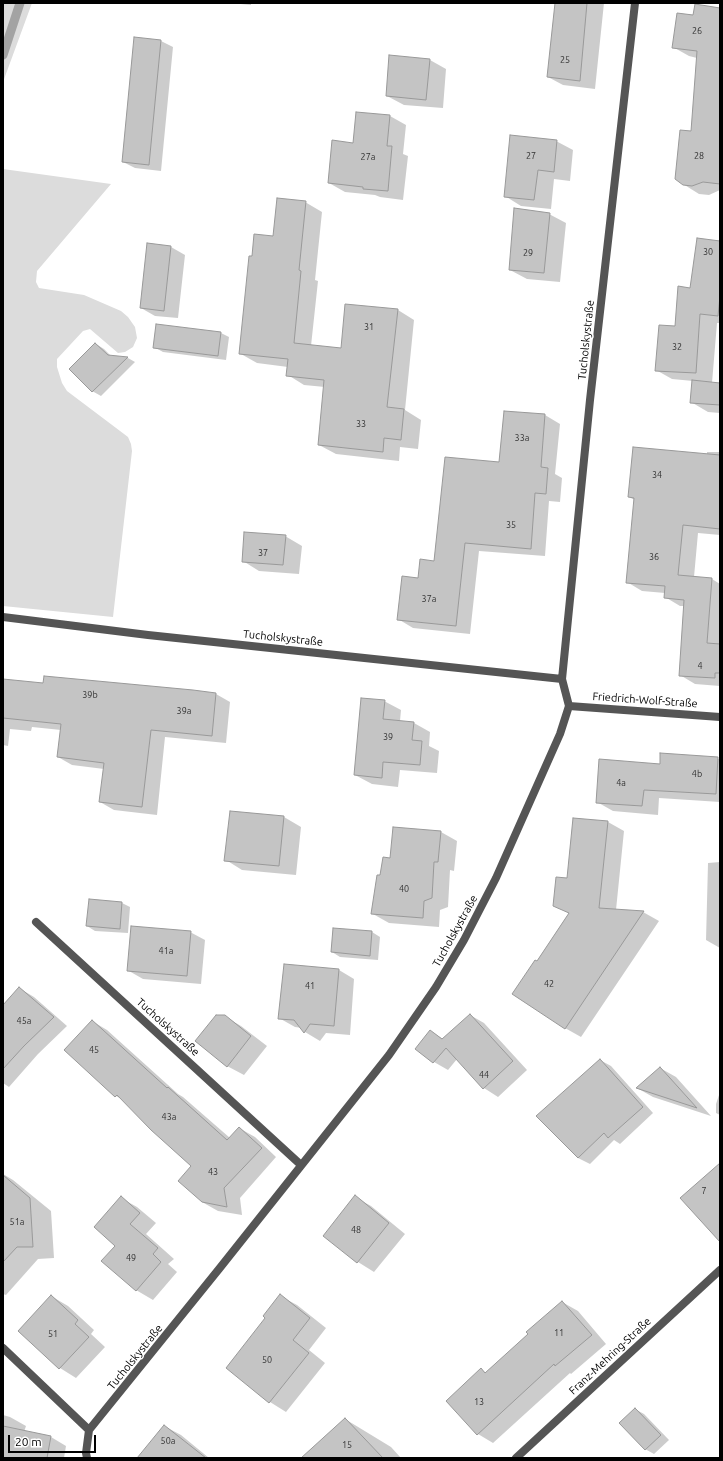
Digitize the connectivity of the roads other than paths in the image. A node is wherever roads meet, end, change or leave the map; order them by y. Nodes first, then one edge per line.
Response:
1 (635, 3) edge
2 (3, 617) edge
3 (562, 680) junction
4 (569, 706) junction
5 (720, 717) edge
6 (36, 922) dead end
7 (301, 1165) junction
8 (720, 1270) edge
9 (3, 1348) edge
10 (89, 1430) junction
11 (88, 1458) edge
12 (516, 1458) edge

1 - 3 street, Tucholskystraße
2 - 3 street, Tucholskystraße
3 - 4 street, Tucholskystraße
4 - 5 street, Friedrich-Wolf-Straße
4 - 7 street, Tucholskystraße
6 - 7 street, Tucholskystraße
7 - 10 street, Tucholskystraße
8 - 12 street, Franz-Mehring-Straße
9 - 10 street
10 - 11 street

